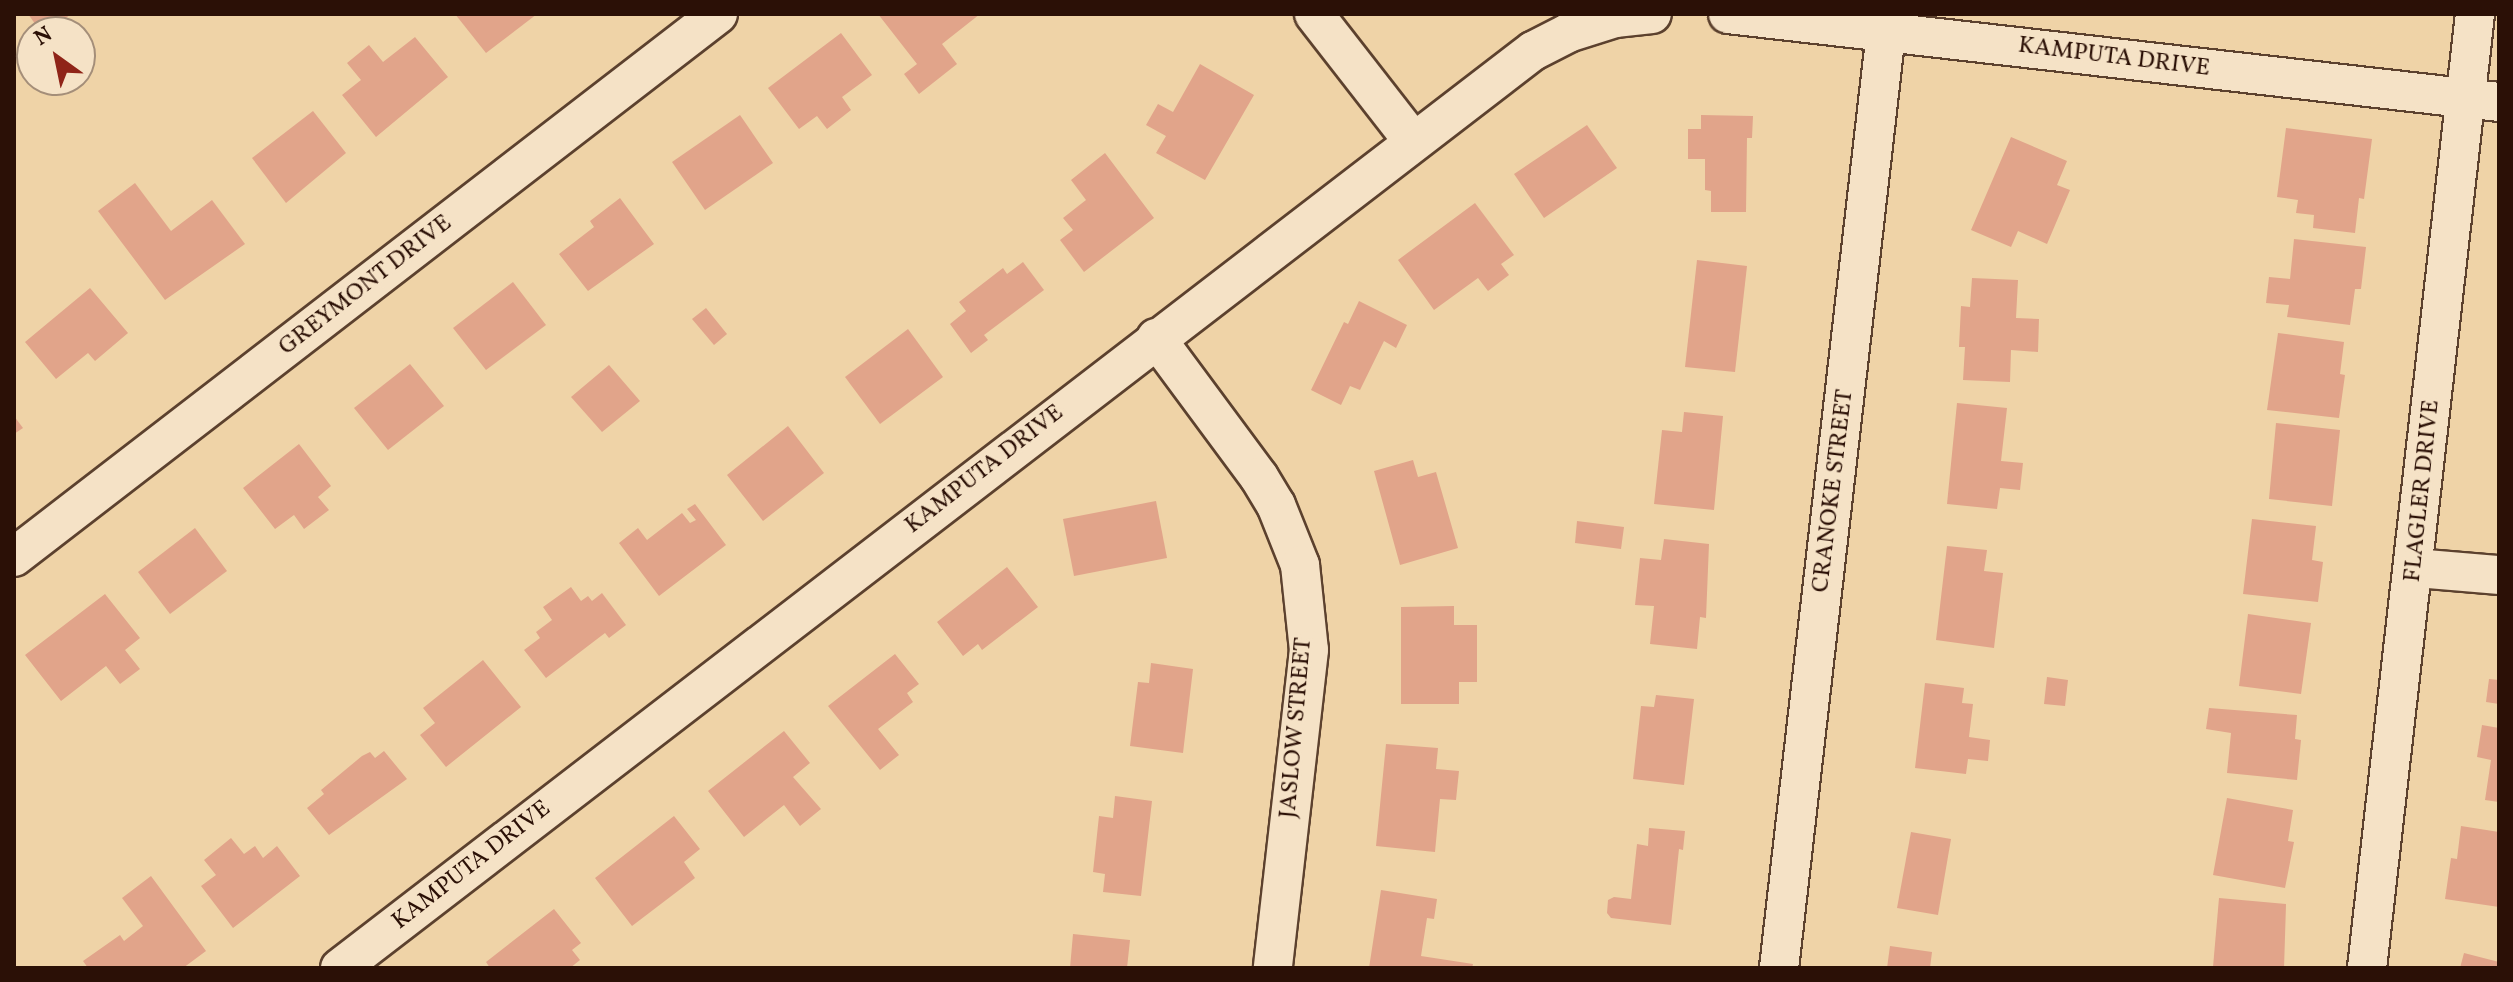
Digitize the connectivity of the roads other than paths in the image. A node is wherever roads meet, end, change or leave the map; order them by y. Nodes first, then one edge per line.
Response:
1 (718, 14) edge
2 (1314, 14) edge
3 (1652, 14) edge
4 (1728, 14) edge
5 (2475, 14) edge
6 (1887, 23) edge
7 (2482, 100) edge
8 (1412, 140) junction
9 (1156, 338) junction
10 (14, 557) edge
11 (2415, 568) junction
12 (2499, 575) edge
13 (340, 968) edge
14 (1273, 968) edge
15 (1779, 968) edge
16 (2367, 968) edge

1 - 10 street, GREYMONT DRIVE
2 - 8 street
3 - 8 street, KAMPUTA DRIVE
4 - 6 street, KAMPUTA DRIVE
5 - 7 street, FLAGLER DRIVE
6 - 7 street, KAMPUTA DRIVE
6 - 15 street, CRANOKE STREET
7 - 11 street, FLAGLER DRIVE
8 - 9 street, KAMPUTA DRIVE
9 - 13 street, KAMPUTA DRIVE
9 - 14 street, JASLOW STREET
11 - 12 street
11 - 16 street, FLAGLER DRIVE

